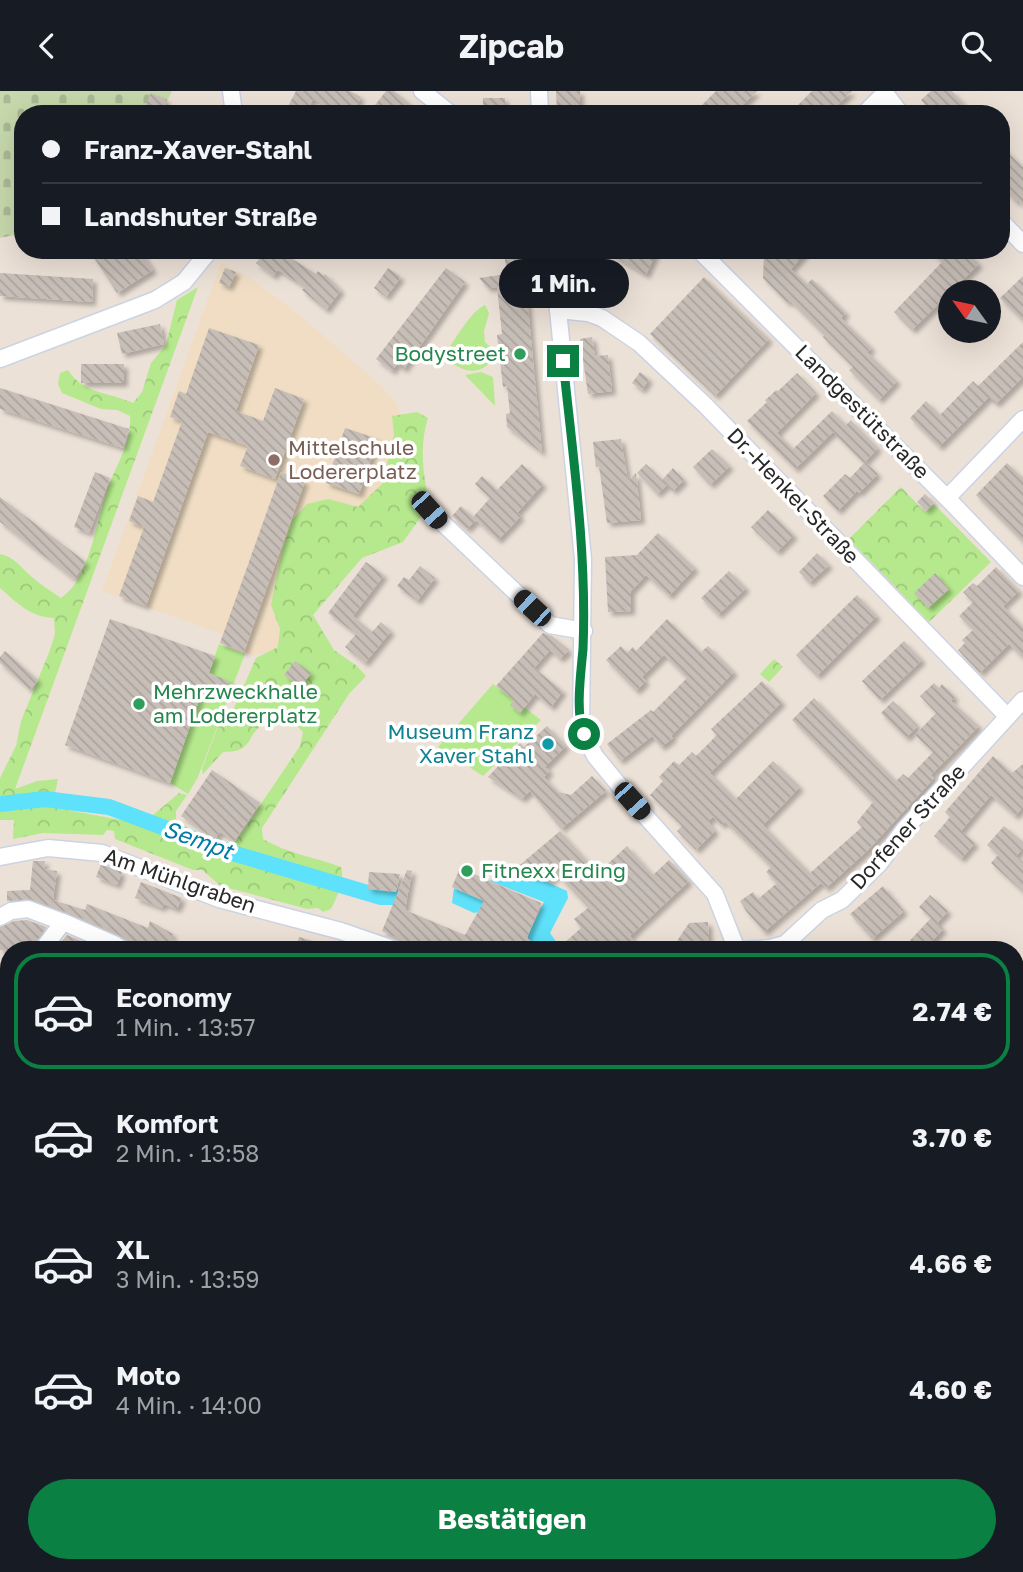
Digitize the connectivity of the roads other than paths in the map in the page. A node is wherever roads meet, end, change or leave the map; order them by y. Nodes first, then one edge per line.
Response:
1 (422, 91) edge
2 (885, 92) edge
3 (440, 105) edge
4 (873, 105) edge
5 (1010, 230) edge
6 (1023, 244) edge
7 (204, 259) edge
8 (553, 259) edge
9 (721, 259) edge
10 (558, 310) junction
11 (0, 359) edge
12 (1023, 419) edge
13 (947, 498) junction
14 (429, 510) dead end
15 (1023, 577) edge
16 (583, 631) junction
17 (1023, 700) edge
18 (1007, 716) junction
19 (0, 857) edge
20 (0, 917) edge
21 (63, 922) junction
22 (49, 941) edge
23 (107, 941) edge
24 (371, 941) edge
25 (733, 941) edge
26 (788, 941) edge

1 - 3 street
2 - 4 street
5 - 6 street
7 - 11 street
8 - 10 street
9 - 13 street, Landgestütstraße
10 - 16 street
10 - 18 street, Dr.-Henkel-Straße
12 - 13 street
13 - 15 street, Landgestütstraße
14 - 16 street
16 - 25 street
17 - 18 street, Dorfener Straße
18 - 26 street, Dorfener Straße
19 - 24 street, Am Mühlgraben
20 - 21 street
21 - 22 street
21 - 23 street

